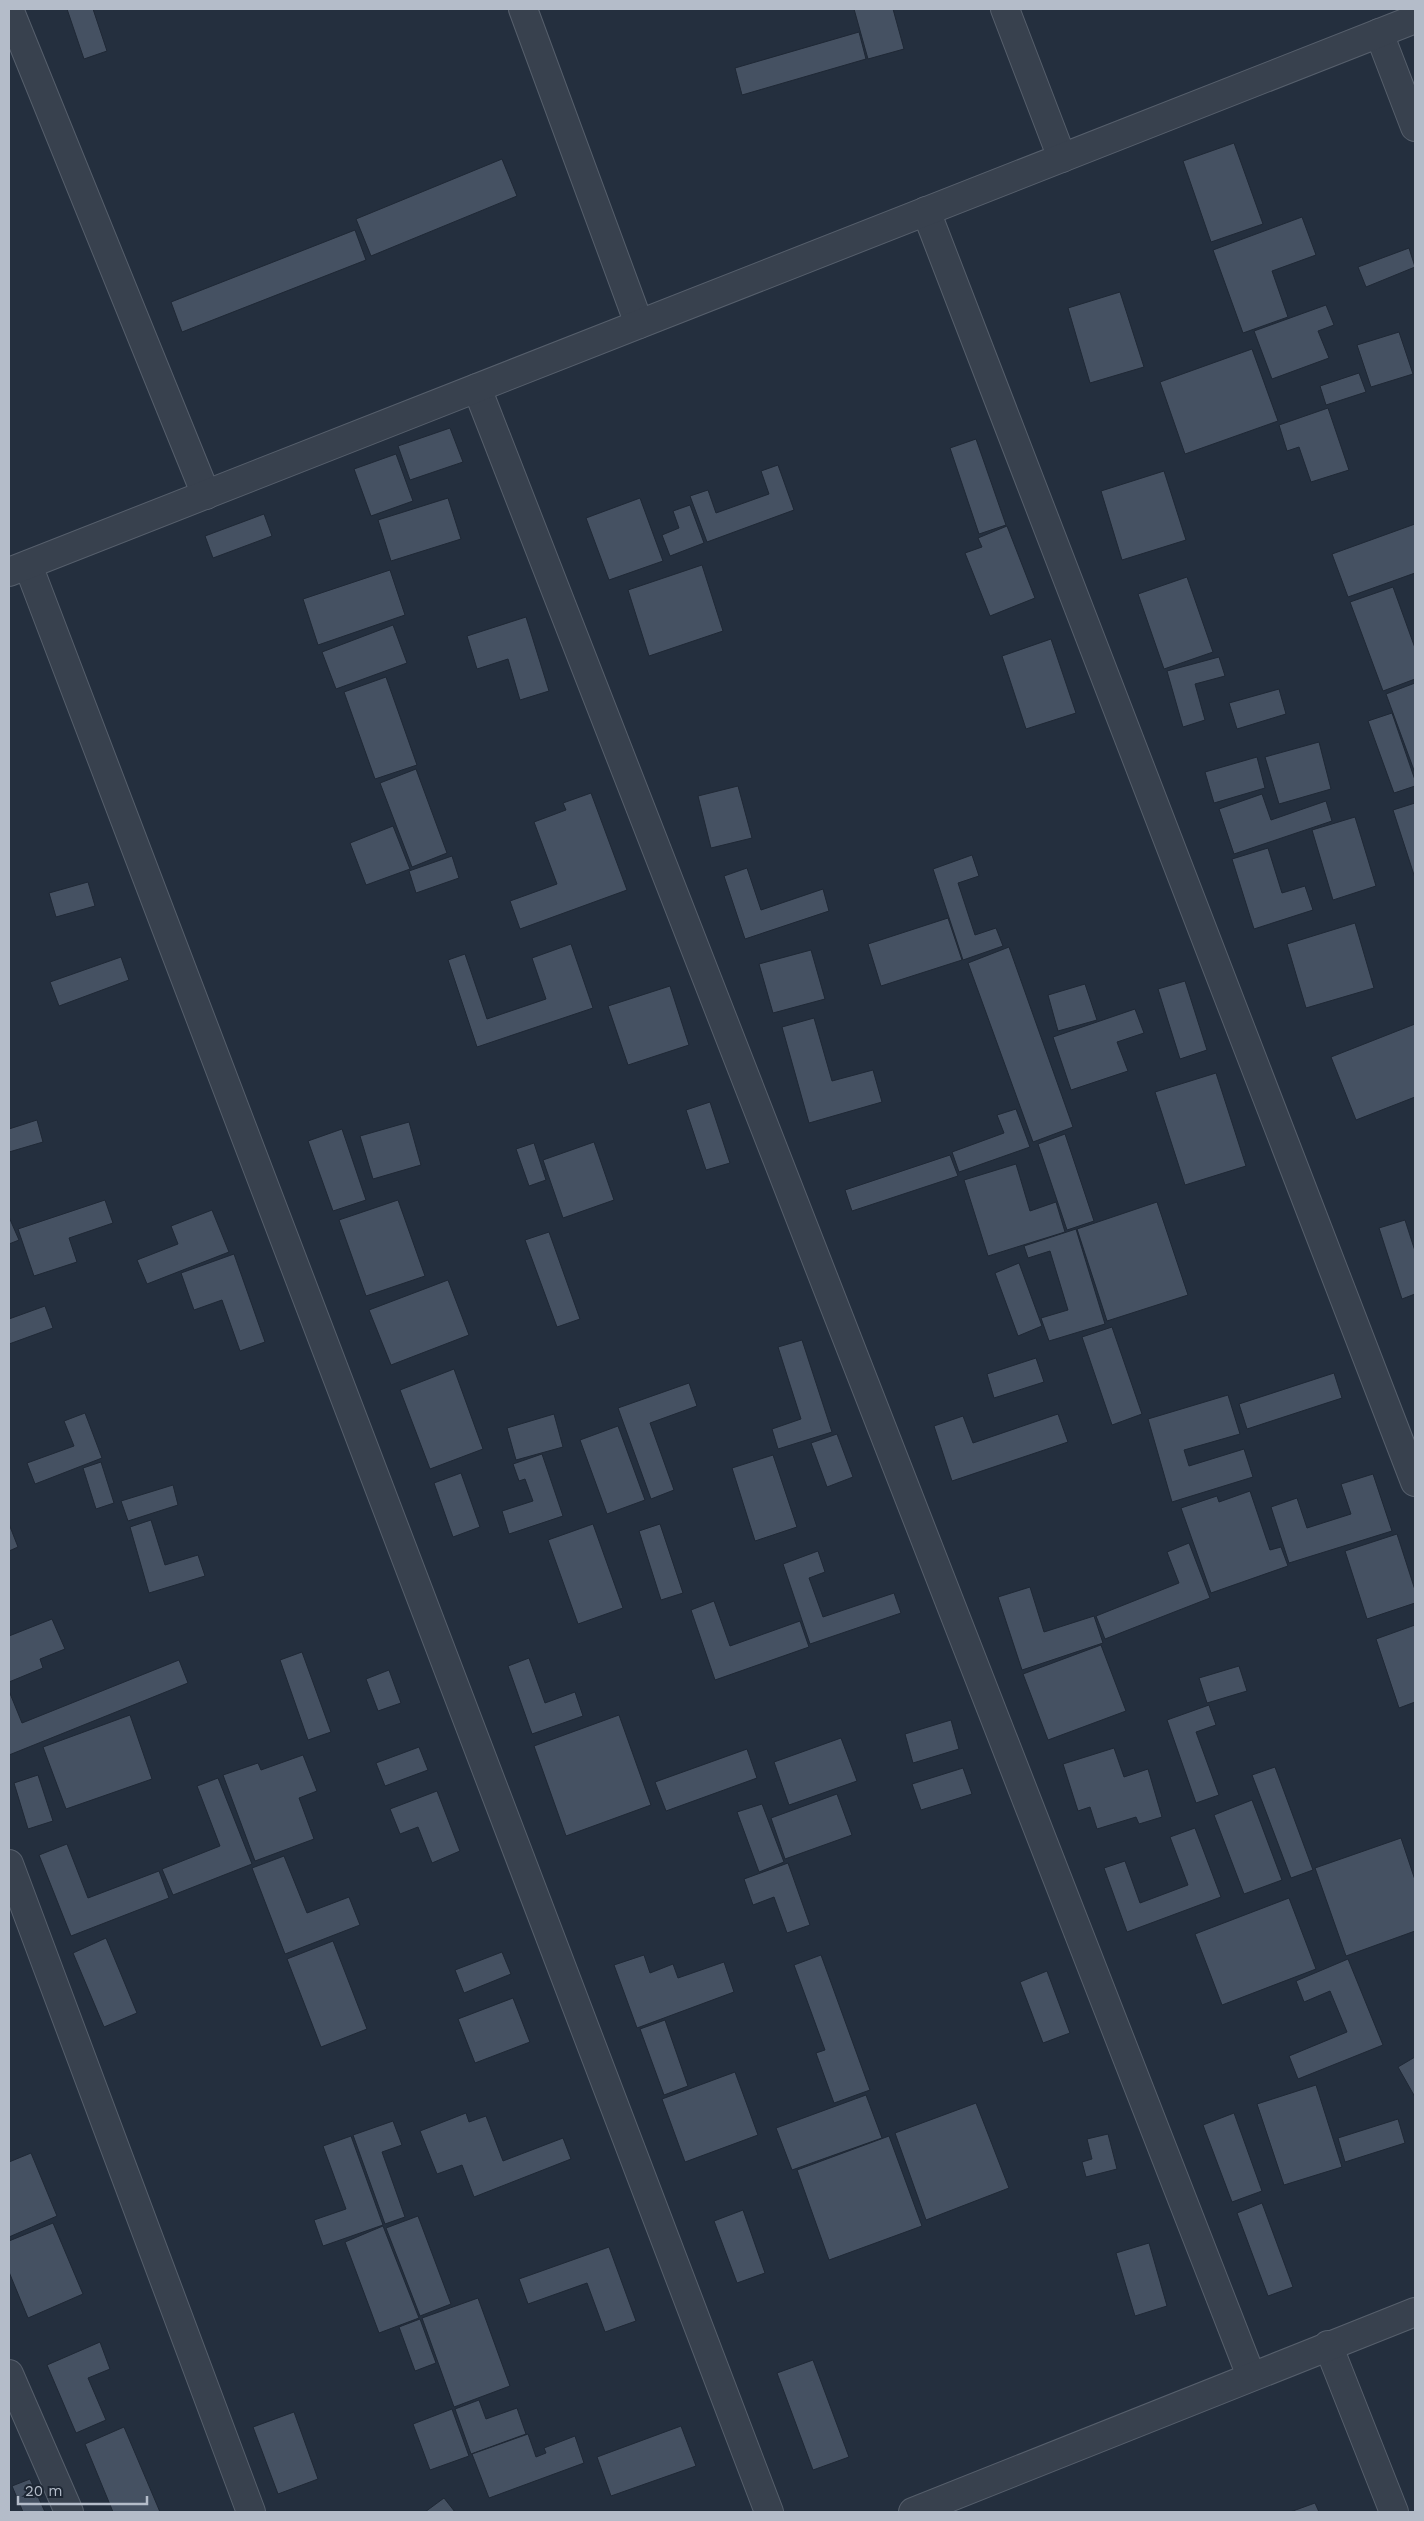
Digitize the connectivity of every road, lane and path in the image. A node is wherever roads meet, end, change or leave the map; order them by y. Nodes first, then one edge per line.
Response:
1 (9, 9) edge
2 (523, 9) edge
3 (1005, 9) edge
4 (1415, 19) edge
5 (1379, 33) junction
6 (1415, 127) edge
7 (1062, 158) junction
8 (926, 211) junction
9 (640, 324) junction
10 (477, 388) junction
11 (206, 495) junction
12 (18, 568) edge
13 (1415, 1482) edge
14 (9, 1864) edge
15 (1415, 2312) edge
16 (1328, 2345) junction
17 (9, 2374) edge
18 (1251, 2376) junction
19 (69, 2512) edge
20 (251, 2512) edge
21 (769, 2512) edge
22 (913, 2512) edge
23 (1394, 2512) edge

1 - 11 street
2 - 9 street
3 - 7 street
4 - 5 street
5 - 6 street
5 - 7 street
7 - 8 street
8 - 9 street
8 - 13 street
9 - 10 street
10 - 11 street
10 - 18 street
11 - 12 street
12 - 21 street
14 - 20 street
15 - 16 street
16 - 18 street
16 - 23 street
17 - 19 street
18 - 22 street

